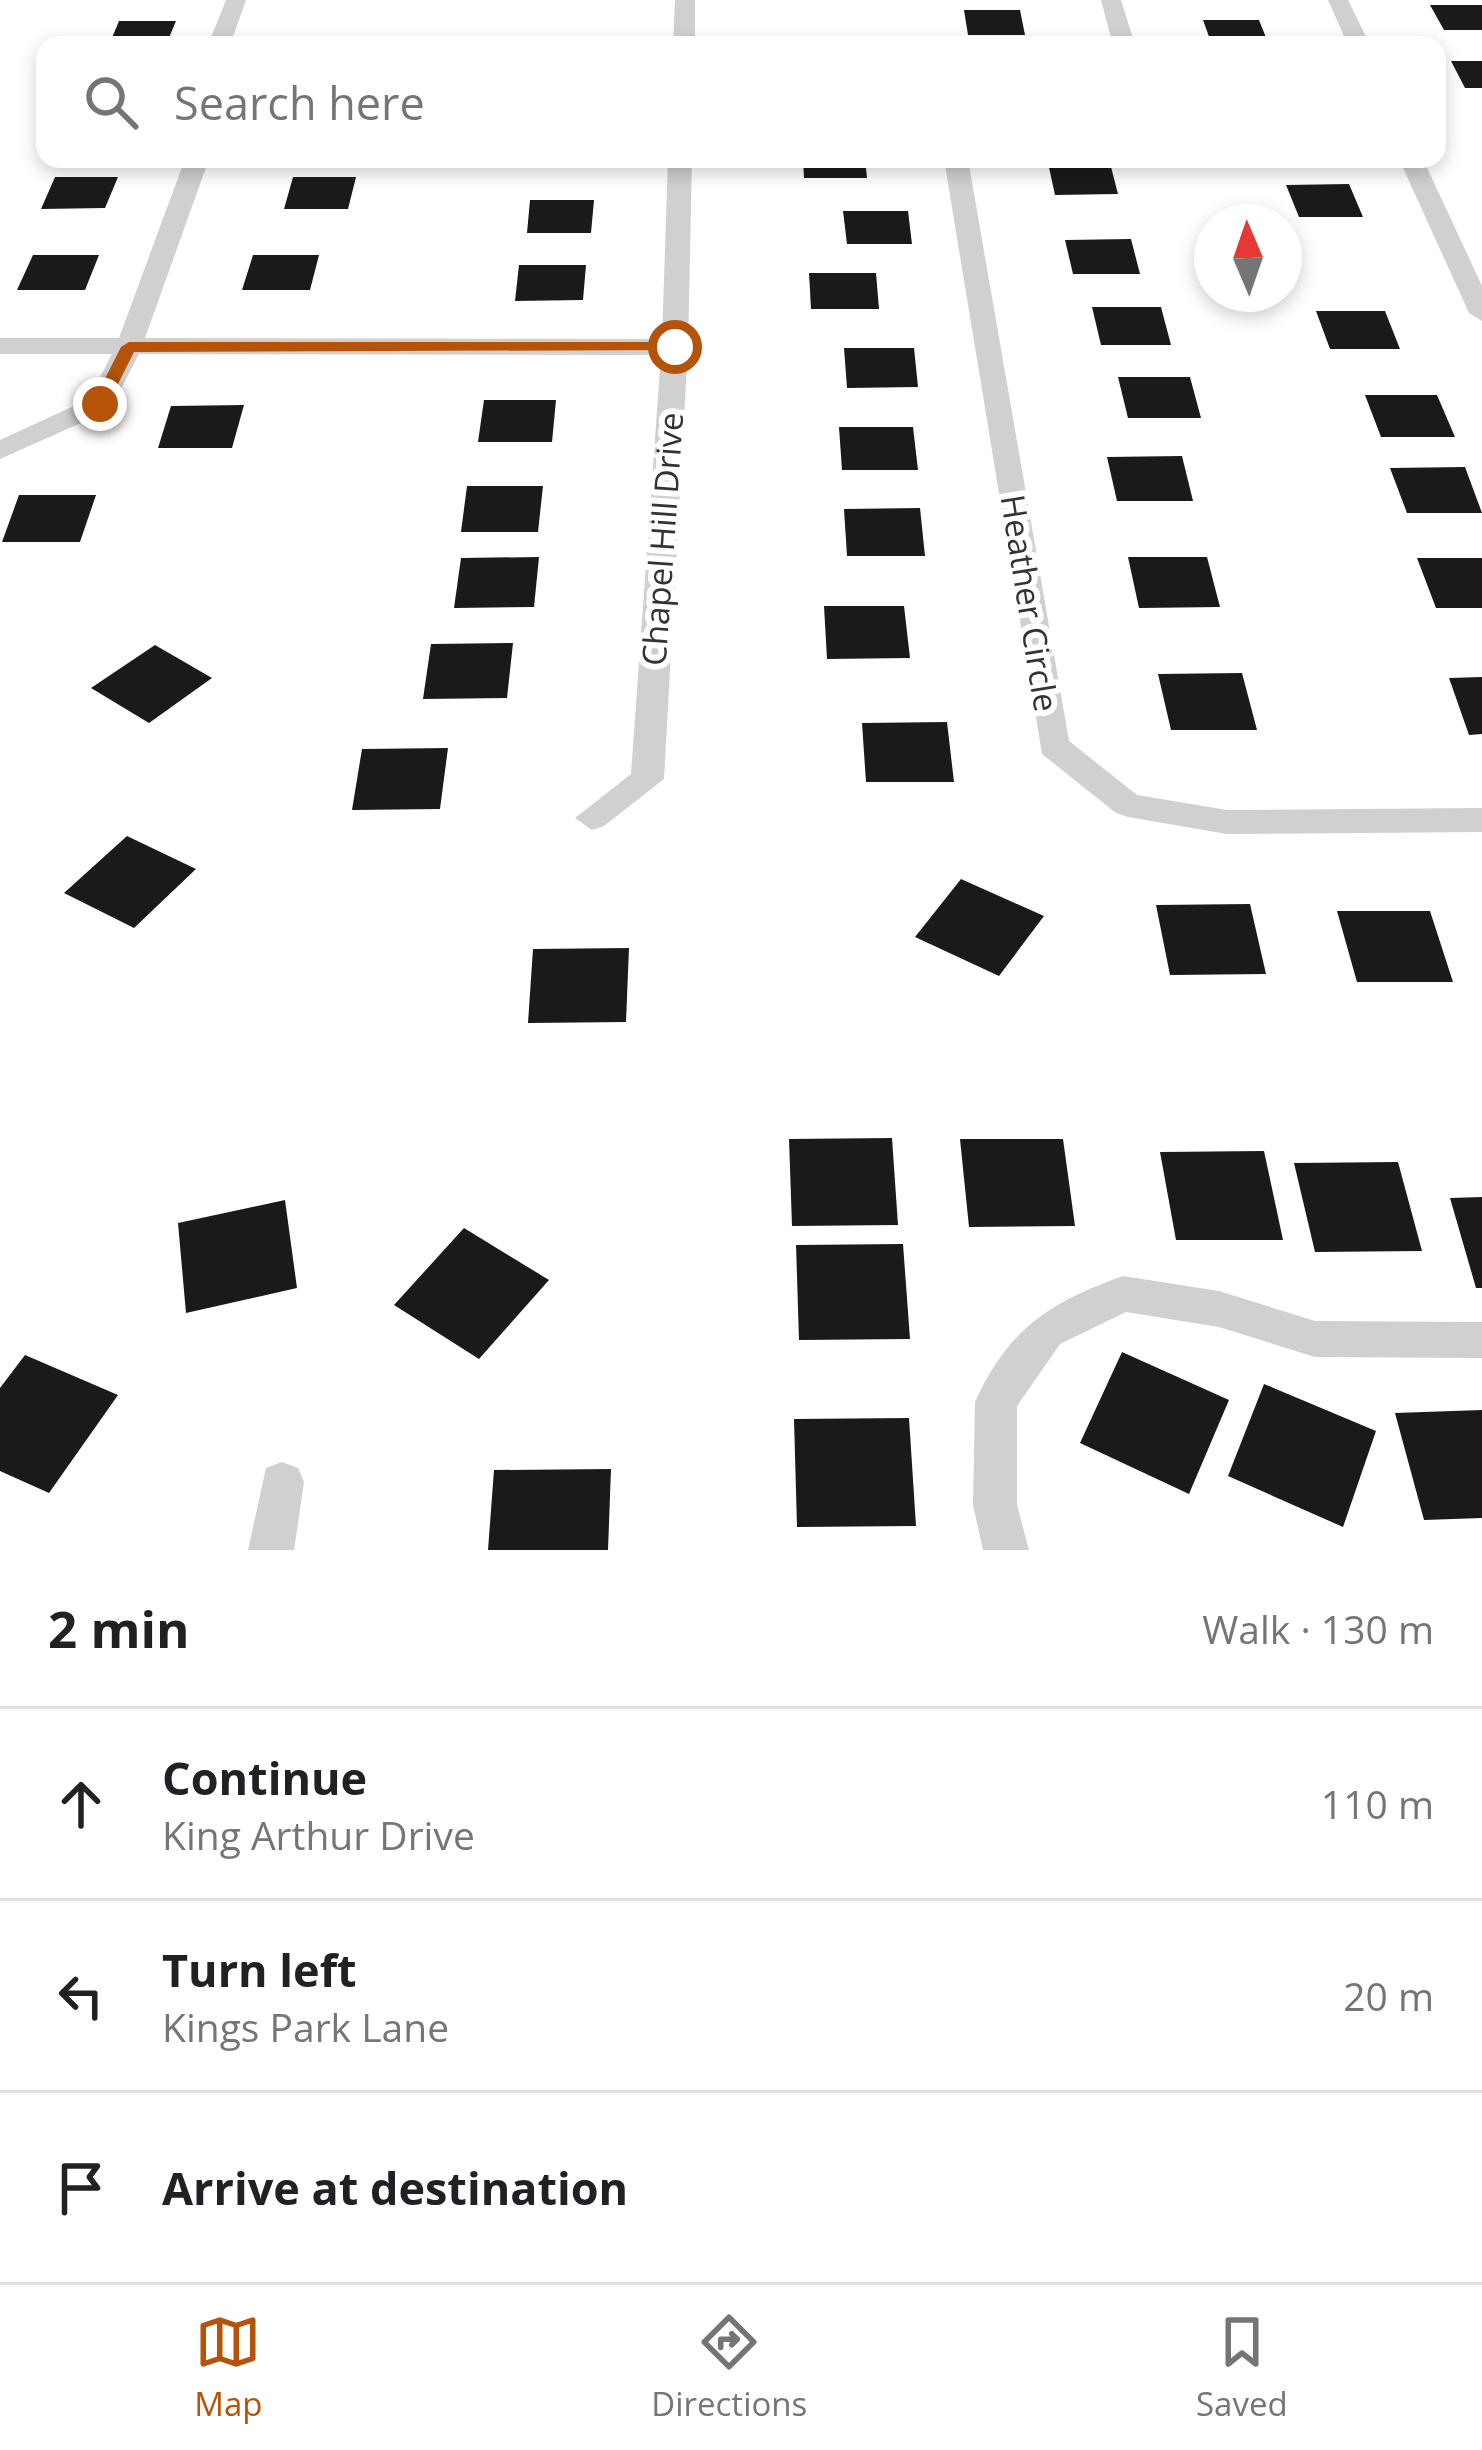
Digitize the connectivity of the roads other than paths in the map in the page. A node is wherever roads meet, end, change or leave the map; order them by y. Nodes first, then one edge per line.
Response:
1 (236, 0) edge
2 (685, 0) edge
3 (1111, 0) edge
4 (1338, 0) edge
5 (222, 36) edge
6 (684, 36) edge
7 (1121, 36) edge
8 (1355, 36) edge
9 (194, 168) edge
10 (680, 168) edge
11 (958, 168) edge
12 (1416, 168) edge
13 (1482, 313) edge
14 (0, 346) edge
15 (129, 347) junction
16 (675, 347) junction
17 (0, 451) edge
18 (592, 818) dead end
19 (1482, 820) edge
20 (1482, 1340) edge
21 (282, 1483) dead end
22 (271, 1550) edge
23 (1006, 1550) edge

1 - 5 street
2 - 6 street
3 - 7 street
4 - 8 street
9 - 15 street
10 - 16 street, Chapel Hill Drive
11 - 19 street, Heather Circle
12 - 13 street
14 - 15 street
15 - 16 street
15 - 17 street
16 - 18 street, Chapel Hill Drive
20 - 23 street
21 - 22 street

